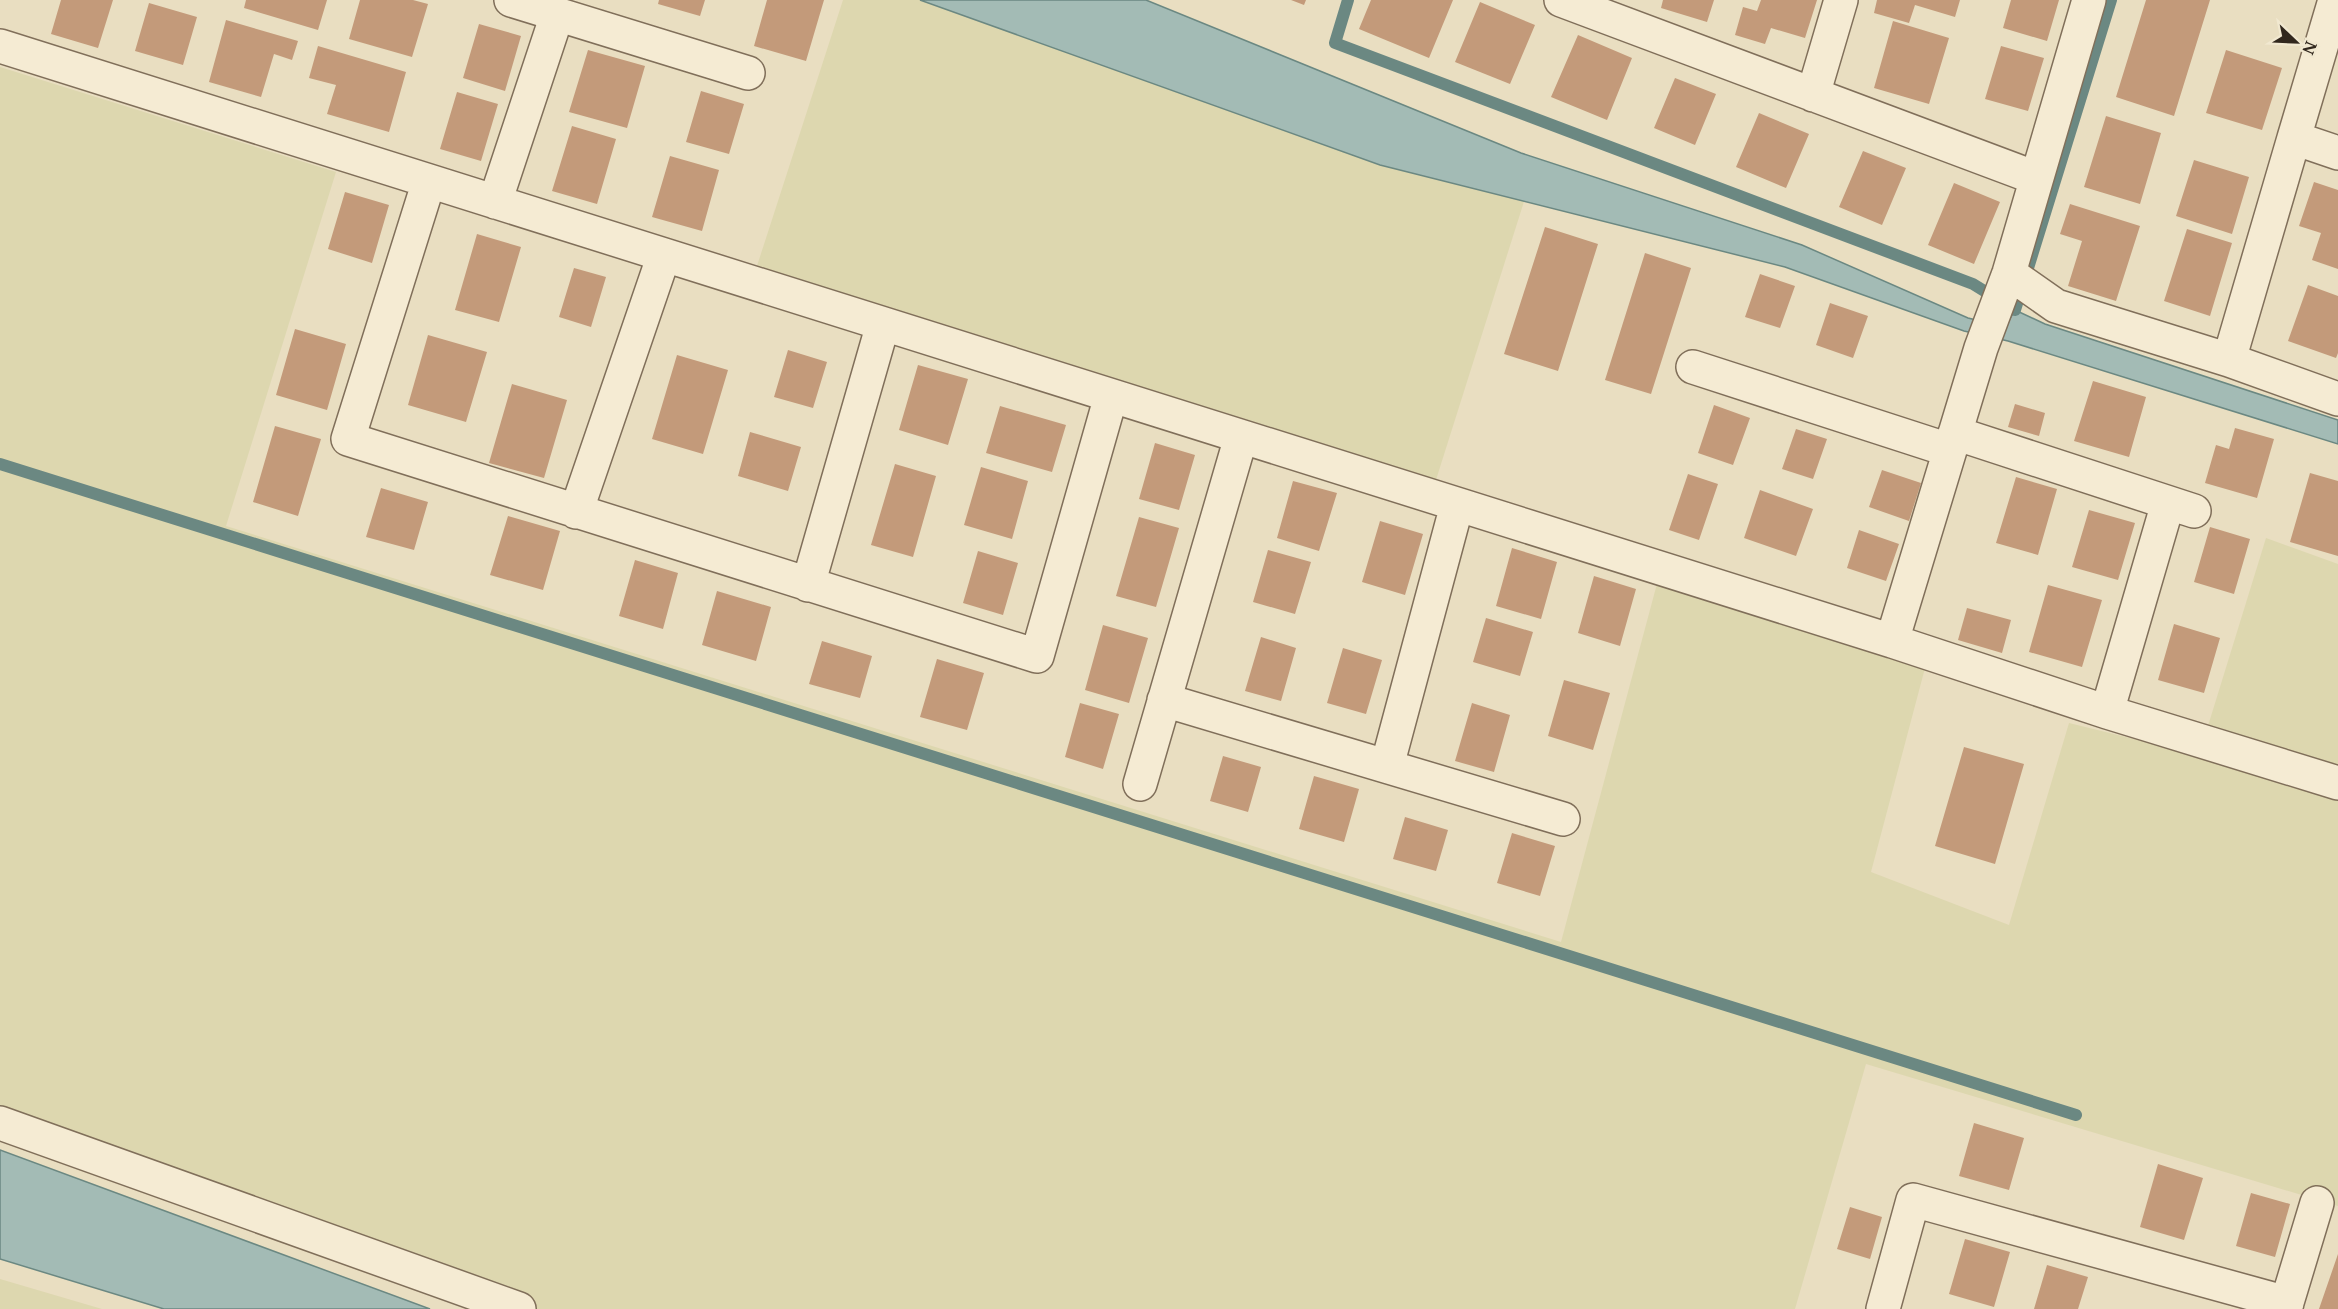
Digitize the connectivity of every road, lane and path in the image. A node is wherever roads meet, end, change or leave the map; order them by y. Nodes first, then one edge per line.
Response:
1 (511, 0) edge
2 (1561, 0) edge
3 (1841, 0) edge
4 (2089, 0) edge
5 (2335, 0) edge
6 (1604, 8) edge
7 (557, 15) junction
8 (0, 46) edge
9 (748, 73) dead end
10 (1814, 95) junction
11 (2294, 138) junction
12 (2338, 153) edge
13 (2036, 178) junction
14 (429, 181) junction
15 (495, 202) junction
16 (664, 255) junction
17 (2006, 280) junction
18 (884, 324) junction
19 (2229, 360) junction
20 (1693, 367) dead end
21 (1111, 396) junction
22 (2338, 399) edge
23 (1241, 437) junction
24 (1952, 442) junction
25 (1457, 505) junction
26 (576, 512) junction
27 (808, 585) junction
28 (1892, 641) junction
29 (1164, 700) junction
30 (2107, 712) junction
31 (1387, 766) junction
32 (2338, 783) edge
33 (1140, 784) dead end
34 (1563, 819) dead end
35 (0, 1123) edge
36 (2317, 1203) dead end
37 (2286, 1306) edge
38 (519, 1309) edge
39 (1883, 1309) edge

1 - 7 street
2 - 6 street
3 - 10 street
4 - 13 street
5 - 11 street
6 - 10 street
7 - 9 street
7 - 15 street
8 - 14 street
10 - 13 street
11 - 12 street
11 - 19 street
13 - 17 street
14 - 15 street
14 - 26 street
15 - 16 street
16 - 18 street
16 - 26 street
17 - 19 street
17 - 24 street
18 - 21 street
18 - 27 street
19 - 22 street
20 - 24 street
21 - 23 street
21 - 27 street
23 - 25 street
23 - 29 street
24 - 28 street
24 - 30 street
25 - 28 street
25 - 31 street
26 - 27 street
28 - 30 street
29 - 31 street
29 - 33 street
30 - 32 street
31 - 34 street
35 - 38 street
36 - 37 street
37 - 39 street

